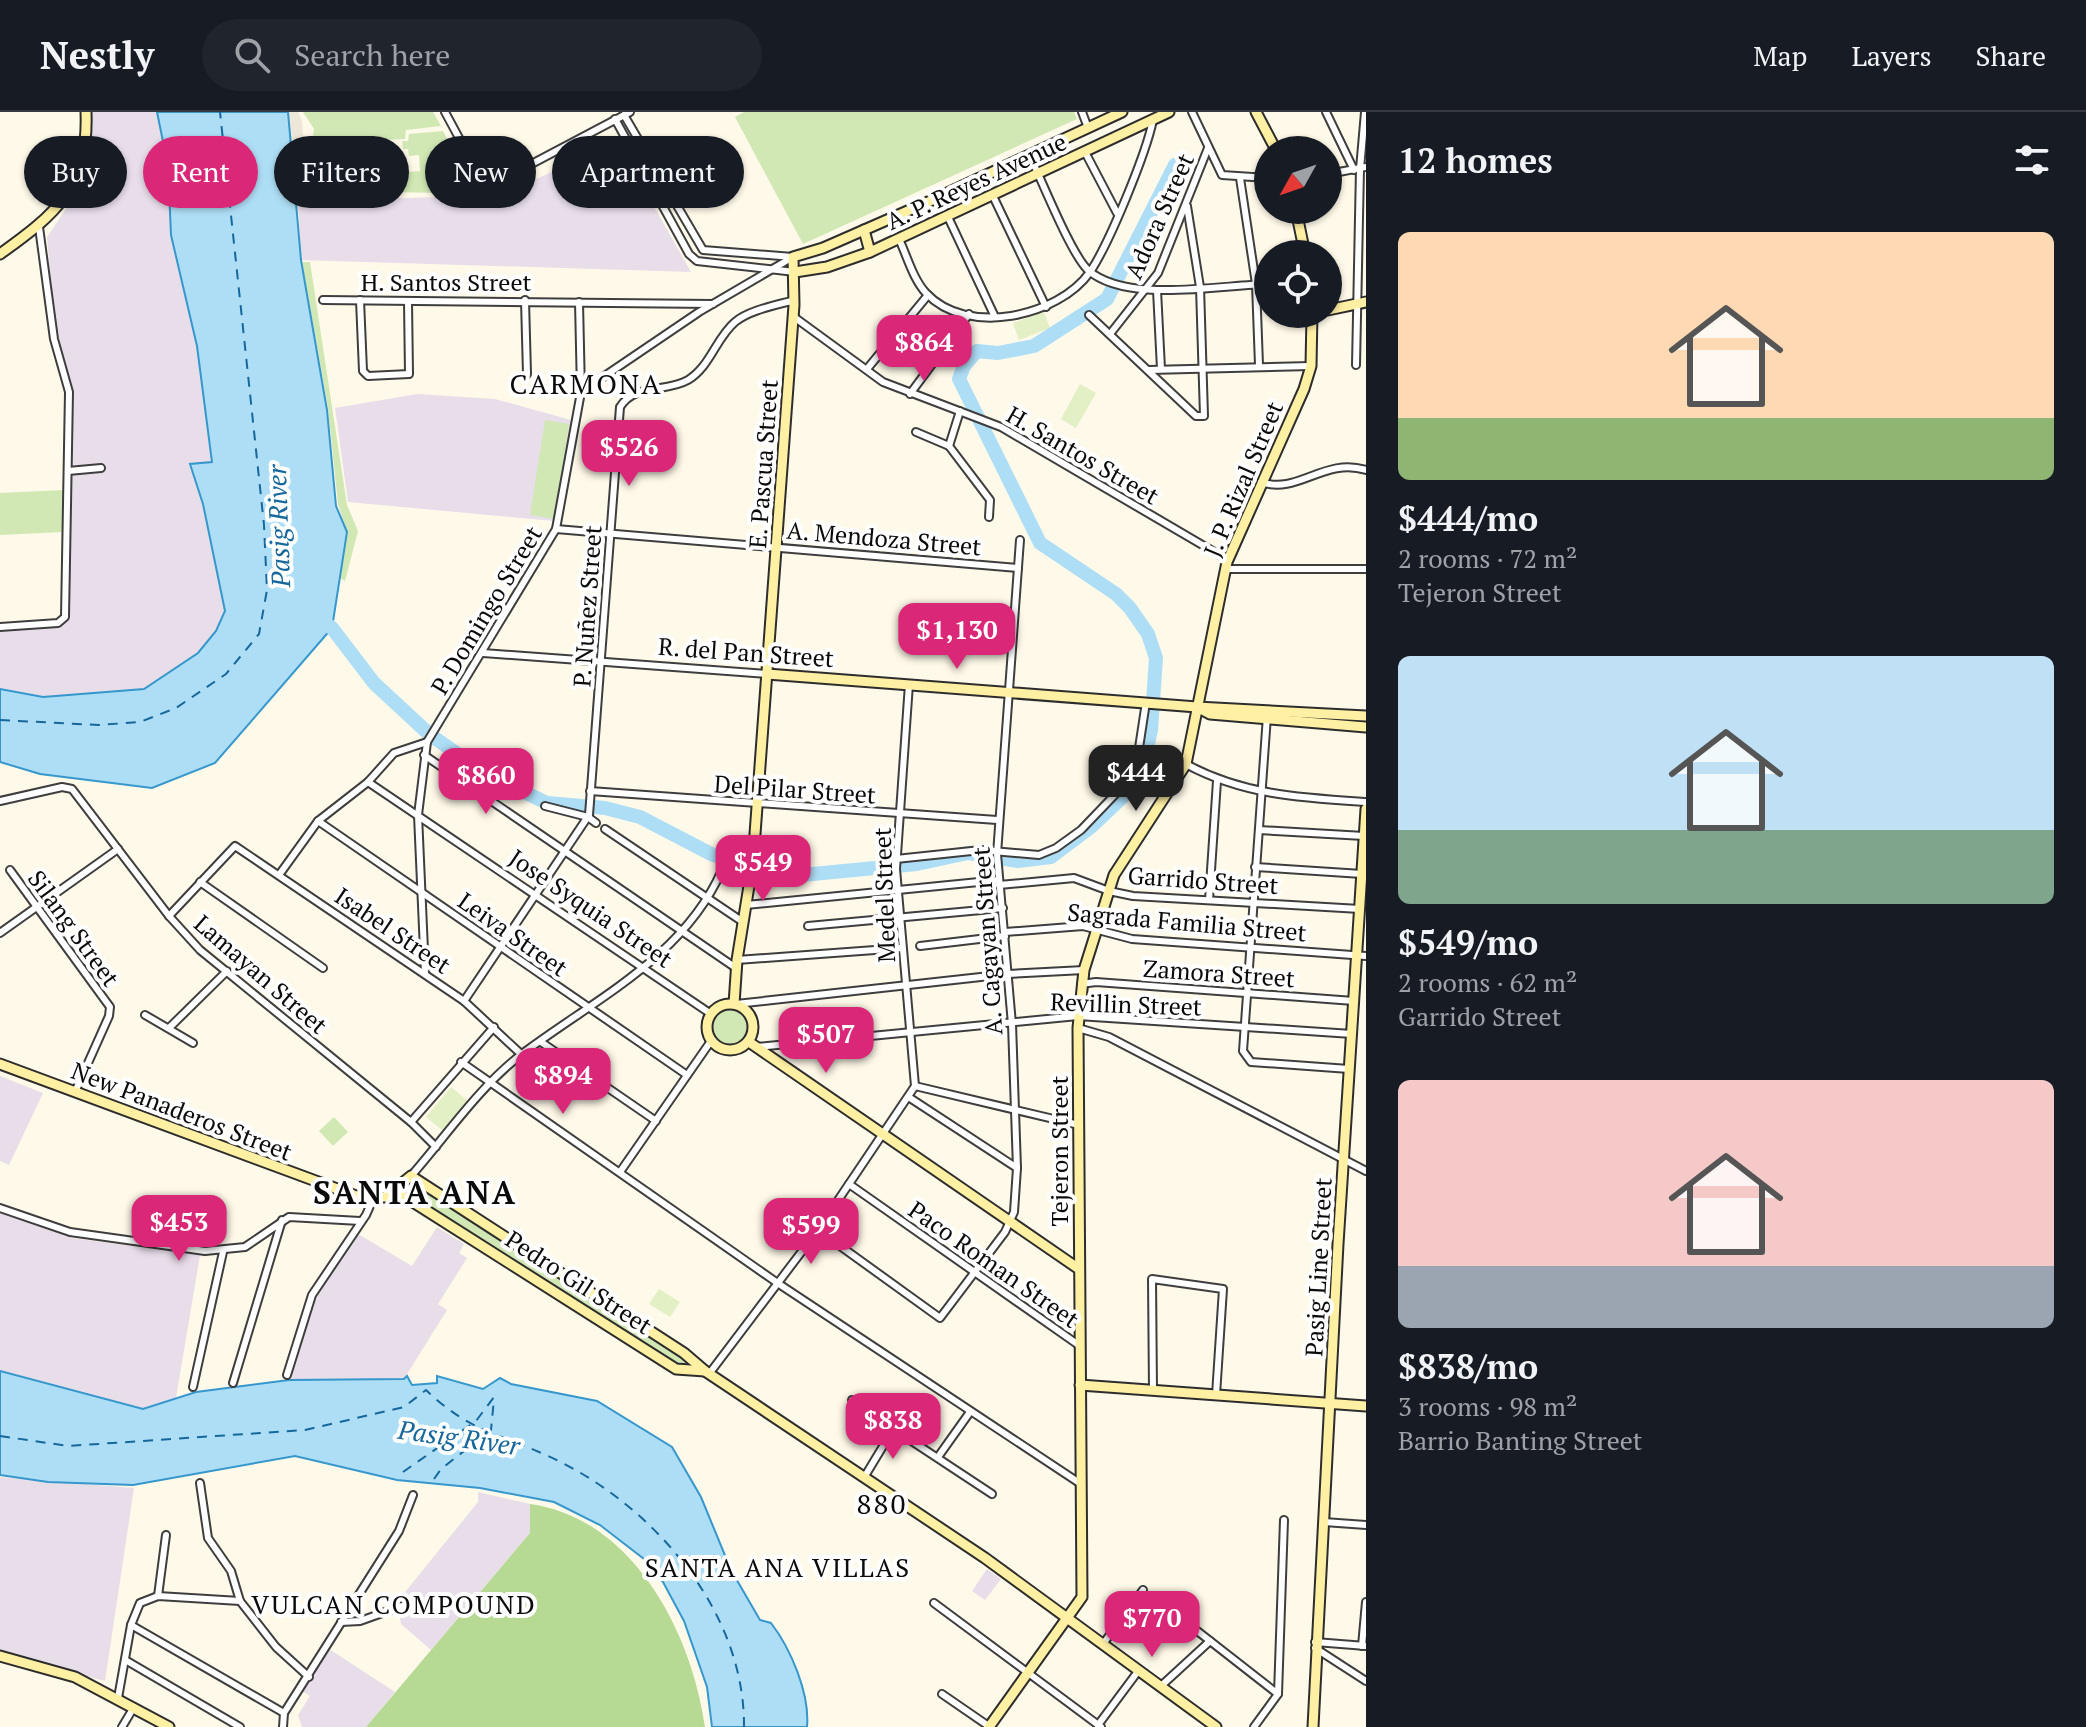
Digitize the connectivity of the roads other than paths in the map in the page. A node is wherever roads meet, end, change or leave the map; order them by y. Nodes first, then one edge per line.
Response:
1 (86, 112) edge
2 (445, 112) edge
3 (1082, 112) edge
4 (1122, 112) edge
5 (1169, 112) edge
6 (1192, 112) edge
7 (1256, 112) edge
8 (1326, 112) edge
9 (1365, 112) edge
10 (627, 113) edge
11 (615, 119) junction
12 (1154, 119) junction
13 (1088, 128) junction
14 (624, 136) edge
15 (639, 136) edge
16 (1269, 136) edge
17 (1046, 148) junction
18 (1208, 148) junction
19 (1085, 152) junction
20 (1030, 156) junction
21 (1055, 166) junction
22 (1360, 169) edge
23 (1039, 174) junction
24 (1240, 178) junction
25 (1254, 178) edge
26 (993, 196) junction
27 (928, 202) junction
28 (1187, 206) junction
29 (668, 208) edge
30 (677, 208) edge
31 (665, 210) joint
32 (1117, 213) junction
33 (948, 217) junction
34 (937, 222) junction
35 (39, 227) junction
36 (864, 230) junction
37 (899, 239) junction
38 (823, 248) junction
39 (870, 252) junction
40 (0, 254) edge
41 (793, 257) junction
42 (827, 267) junction
43 (774, 269) junction
44 (1254, 271) edge
45 (795, 272) junction
46 (1090, 272) junction
47 (1254, 284) edge
48 (1200, 287) junction
49 (1148, 289) junction
50 (1157, 290) junction
51 (928, 295) junction
52 (323, 300) dead end
53 (360, 300) junction
54 (525, 300) junction
55 (408, 302) junction
56 (579, 302) junction
57 (1363, 302) edge
58 (794, 303) junction
59 (713, 304) junction
60 (1046, 307) junction
61 (1342, 307) edge
62 (969, 314) junction
63 (1089, 315) dead end
64 (793, 317) junction
65 (995, 317) junction
66 (1258, 328) edge
67 (1312, 328) edge
68 (1110, 334) junction
69 (1259, 365) junction
70 (1356, 365) dead end
71 (1311, 366) junction
72 (1205, 367) junction
73 (867, 369) junction
74 (1161, 369) junction
75 (1149, 370) junction
76 (527, 374) dead end
77 (581, 392) junction
78 (910, 394) junction
79 (960, 411) junction
80 (916, 432) dead end
81 (949, 446) junction
82 (101, 468) dead end
83 (1366, 470) edge
84 (68, 471) junction
85 (1261, 482) junction
86 (989, 517) dead end
87 (556, 529) junction
88 (610, 535) junction
89 (1020, 540) dead end
90 (778, 548) junction
91 (1227, 564) junction
92 (1018, 568) junction
93 (1366, 569) edge
94 (0, 627) edge
95 (483, 653) junction
96 (601, 662) junction
97 (767, 674) junction
98 (909, 684) junction
99 (1011, 691) junction
100 (1150, 702) junction
101 (1197, 707) junction
102 (1268, 713) junction
103 (1366, 716) edge
104 (1366, 727) edge
105 (429, 738) junction
106 (424, 755) junction
107 (1186, 764) junction
108 (1217, 781) junction
109 (368, 782) junction
110 (590, 791) junction
111 (1262, 793) junction
112 (0, 801) edge
113 (1366, 802) edge
114 (756, 803) junction
115 (545, 806) dead end
116 (1366, 809) edge
117 (418, 815) junction
118 (899, 815) junction
119 (588, 816) junction
120 (997, 820) junction
121 (318, 821) junction
122 (596, 823) dead end
123 (605, 829) dead end
124 (1259, 830) junction
125 (1364, 836) edge
126 (118, 849) junction
127 (565, 853) junction
128 (997, 853) junction
129 (896, 863) junction
130 (1255, 867) junction
131 (10, 870) dead end
132 (722, 870) dead end
133 (1362, 874) junction
134 (279, 875) junction
135 (200, 882) junction
136 (999, 883) junction
137 (897, 888) junction
138 (420, 889) junction
139 (1109, 891) junction
140 (538, 895) junction
141 (1209, 900) junction
142 (708, 901) junction
143 (1253, 902) junction
144 (746, 905) junction
145 (38, 906) junction
146 (1003, 908) junction
147 (1360, 909) junction
148 (169, 916) junction
149 (900, 918) junction
150 (743, 922) junction
151 (808, 926) dead end
152 (1097, 931) junction
153 (0, 933) edge
154 (683, 933) junction
155 (1005, 934) junction
156 (920, 946) dead end
157 (1250, 947) junction
158 (902, 948) junction
159 (502, 949) junction
160 (1362, 956) edge
161 (736, 964) junction
162 (642, 967) junction
163 (323, 968) dead end
164 (1084, 970) junction
165 (227, 971) junction
166 (425, 973) junction
167 (1008, 974) junction
168 (907, 984) junction
169 (1081, 984) junction
170 (1247, 995) junction
171 (464, 1001) junction
172 (1354, 1001) junction
173 (735, 1004) junction
174 (589, 1009) junction
175 (711, 1014) junction
176 (145, 1015) dead end
177 (1078, 1016) junction
178 (1012, 1024) junction
179 (494, 1027) junction
180 (1245, 1027) junction
181 (169, 1028) junction
182 (1078, 1028) junction
183 (913, 1034) junction
184 (1352, 1034) junction
185 (711, 1041) junction
186 (541, 1042) junction
187 (193, 1043) dead end
188 (753, 1044) junction
189 (522, 1055) junction
190 (461, 1062) junction
191 (0, 1064) edge
192 (1350, 1069) junction
193 (687, 1075) junction
194 (489, 1084) junction
195 (915, 1086) junction
196 (75, 1092) junction
197 (910, 1098) junction
198 (1016, 1111) junction
199 (656, 1121) junction
200 (411, 1122) junction
201 (1080, 1126) junction
202 (885, 1136) junction
203 (436, 1147) junction
204 (1344, 1160) junction
205 (1017, 1168) junction
206 (1366, 1171) edge
207 (620, 1172) junction
208 (411, 1176) junction
209 (849, 1184) junction
210 (394, 1190) junction
211 (373, 1199) junction
212 (0, 1208) edge
213 (282, 1220) junction
214 (360, 1221) junction
215 (1011, 1222) junction
216 (818, 1230) junction
217 (223, 1252) junction
218 (1079, 1269) junction
219 (974, 1273) junction
220 (779, 1284) junction
221 (1080, 1346) junction
222 (707, 1372) junction
223 (287, 1375) dead end
224 (233, 1383) dead end
225 (1080, 1385) junction
226 (193, 1387) dead end
227 (1153, 1391) junction
228 (1216, 1395) junction
229 (852, 1400) dead end
230 (1331, 1404) junction
231 (1366, 1406) edge
232 (970, 1412) junction
233 (895, 1430) junction
234 (938, 1457) junction
235 (865, 1476) junction
236 (200, 1483) dead end
237 (1081, 1484) junction
238 (992, 1494) dead end
239 (413, 1495) dead end
240 (1284, 1520) dead end
241 (1324, 1522) junction
242 (1366, 1525) edge
243 (166, 1535) dead end
244 (1143, 1590) dead end
245 (158, 1596) junction
246 (240, 1601) junction
247 (1366, 1602) edge
248 (934, 1603) dead end
249 (1164, 1605) dead end
250 (402, 1606) dead end
251 (1069, 1618) junction
252 (341, 1622) junction
253 (131, 1625) junction
254 (1210, 1641) junction
255 (1103, 1644) junction
256 (1315, 1645) junction
257 (1364, 1646) edge
258 (0, 1656) edge
259 (127, 1661) junction
260 (1139, 1670) junction
261 (1029, 1673) junction
262 (309, 1677) junction
263 (1366, 1681) edge
264 (1161, 1686) junction
265 (942, 1694) dead end
266 (1278, 1694) junction
267 (118, 1698) junction
268 (134, 1707) junction
269 (284, 1713) junction
270 (1099, 1726) edge
271 (1212, 1726) edge
272 (122, 1727) edge
273 (167, 1727) edge
274 (240, 1727) edge
275 (283, 1727) edge
276 (989, 1727) edge
277 (1254, 1727) edge
278 (1313, 1727) edge

1 - 35 main road
2 - 11 street
3 - 13 street
4 - 13 main road, A. P. Reyes Avenue
5 - 12 main road, A. P. Reyes Avenue
6 - 18 street
7 - 16 main road
8 - 22 street
9 - 22 street
10 - 11 street
10 - 15 street
11 - 14 street
12 - 19 main road, A. P. Reyes Avenue
12 - 32 street
13 - 17 main road, A. P. Reyes Avenue
17 - 20 main road, A. P. Reyes Avenue
17 - 21 main road
18 - 24 street
18 - 28 street, Adora Street
19 - 21 main road, A. P. Reyes Avenue
19 - 32 street
20 - 23 street
20 - 27 main road, A. P. Reyes Avenue
21 - 23 main road, A. P. Reyes Avenue
22 - 57 street
23 - 26 main road, A. P. Reyes Avenue
23 - 46 street
24 - 25 street
24 - 44 street
26 - 33 main road, A. P. Reyes Avenue
26 - 60 street
27 - 34 main road
27 - 36 main road, A. P. Reyes Avenue
28 - 48 street
28 - 49 street, Adora Street
29 - 31 street
30 - 41 street
31 - 43 street
32 - 46 street
33 - 34 main road, A. P. Reyes Avenue
33 - 65 street
34 - 37 main road, A. P. Reyes Avenue
35 - 40 main road
35 - 84 street
36 - 38 main road, A. P. Reyes Avenue
36 - 39 main road
37 - 39 main road, A. P. Reyes Avenue
37 - 51 street
38 - 41 main road, A. P. Reyes Avenue
38 - 42 main road
39 - 42 main road, A. P. Reyes Avenue
41 - 43 street
41 - 45 main road, E. Pascua Street
42 - 45 main road, A. P. Reyes Avenue
43 - 45 street
43 - 59 street
45 - 58 main road, E. Pascua Street
46 - 49 street
46 - 60 street
47 - 48 street
48 - 50 street
48 - 72 street
49 - 50 street
49 - 68 street, Adora Street
50 - 74 street
51 - 62 street
51 - 73 street
52 - 53 street, H. Santos Street
53 - 55 street, H. Santos Street
53 - 55 street
54 - 55 street, H. Santos Street
54 - 56 street, H. Santos Street
54 - 76 street
56 - 59 street, H. Santos Street
56 - 77 street, P. Domingo Street
57 - 61 main road
57 - 70 street
58 - 64 main road, E. Pascua Street
58 - 88 street, P. Nuñez Street
59 - 77 street
60 - 65 street
62 - 65 street
62 - 78 street
63 - 68 street
64 - 73 street, H. Santos Street
64 - 90 main road, E. Pascua Street
66 - 69 street
67 - 71 main road, J. P. Rizal Street
68 - 75 street
69 - 71 street
69 - 72 street
71 - 85 main road, J. P. Rizal Street
72 - 74 street
72 - 75 street
73 - 78 street, H. Santos Street
74 - 75 street
77 - 87 street, P. Domingo Street
78 - 79 street, H. Santos Street
79 - 81 street
79 - 91 street, H. Santos Street
80 - 81 street
81 - 86 street
82 - 84 street
83 - 85 street
84 - 94 street
85 - 91 main road, J. P. Rizal Street
87 - 88 street, A. Mendoza Street
87 - 95 street, P. Domingo Street
88 - 90 street, A. Mendoza Street
88 - 96 street, P. Nuñez Street
89 - 92 street, A. Cagayan Street
90 - 92 street, A. Mendoza Street
90 - 97 main road, E. Pascua Street
91 - 93 street, H. Santos Street
91 - 101 main road, J. P. Rizal Street
92 - 99 street, A. Cagayan Street
95 - 96 street, R. del Pan Street
95 - 105 street, P. Domingo Street
96 - 97 street, R. del Pan Street
96 - 110 street, P. Nuñez Street
97 - 98 main road, R. del Pan Street
97 - 114 main road, E. Pascua Street
98 - 99 main road, R. del Pan Street
98 - 118 street, Medel Street
99 - 100 main road, R. del Pan Street
99 - 120 street, A. Cagayan Street
100 - 101 main road, R. del Pan Street
100 - 128 street
101 - 102 main road, R. del Pan Street
101 - 107 main road, Tejeron Street
102 - 103 main road
102 - 104 main road
102 - 111 street
105 - 106 street, P. Domingo Street
105 - 109 street
106 - 117 street, P. Domingo Street
106 - 127 street
107 - 108 street
107 - 139 main road, Tejeron Street
108 - 111 street
108 - 141 street
109 - 117 street, Jose Syquia Street
109 - 121 street
110 - 114 street, Del Pilar Street
110 - 119 street, P. Nuñez Street
111 - 113 street
111 - 124 street
112 - 126 street, Lamayan Street
114 - 118 street, Del Pilar Street
114 - 144 main road, E. Pascua Street
115 - 119 street
116 - 125 main road, Pasig Line Street
117 - 138 street, P. Domingo Street
117 - 140 street, Jose Syquia Street
118 - 120 street, Del Pilar Street
118 - 129 street, Medel Street
119 - 122 street
119 - 127 street
120 - 128 street, A. Cagayan Street
121 - 134 street
121 - 138 street, Leiva Street
123 - 142 street
124 - 125 street
124 - 130 street
125 - 133 main road, Pasig Line Street
126 - 145 street
126 - 148 street, Lamayan Street
127 - 140 street
127 - 154 street
128 - 129 street
128 - 136 street, A. Cagayan Street
129 - 137 street, Medel Street
130 - 133 street
130 - 143 street
131 - 145 street, Silang Street
132 - 142 street
133 - 147 main road, Pasig Line Street
134 - 135 street, Isabel Street
134 - 166 street, Isabel Street
135 - 148 street
135 - 163 street
136 - 137 street, Garrido Street
136 - 139 street, Garrido Street
136 - 146 street, A. Cagayan Street
137 - 144 street, Garrido Street
137 - 149 street, Medel Street
138 - 159 street, Leiva Street
138 - 166 street, P. Domingo Street
139 - 141 street, Garrido Street
139 - 152 main road, Tejeron Street
140 - 159 street
140 - 162 street, Jose Syquia Street
141 - 143 street, Garrido Street
142 - 150 street
142 - 154 street
143 - 147 street, Garrido Street
143 - 157 street
144 - 150 main road, E. Pascua Street
145 - 153 street
145 - 196 street, Silang Street
146 - 149 street
146 - 155 street, A. Cagayan Street
147 - 160 main road, Pasig Line Street
148 - 165 street, Lamayan Street
149 - 151 street
149 - 158 street, Medel Street
150 - 161 main road, E. Pascua Street
152 - 155 street, Sagrada Familia Street
152 - 157 street, Sagrada Familia Street
152 - 164 main road, Tejeron Street
154 - 161 street
154 - 162 street
155 - 156 street, Sagrada Familia Street
155 - 167 street, A. Cagayan Street
157 - 160 street, Sagrada Familia Street
157 - 170 street
158 - 161 street
158 - 168 street, Medel Street
159 - 171 street
159 - 174 street, Leiva Street
160 - 172 main road, Pasig Line Street
161 - 173 main road, E. Pascua Street
162 - 174 street
162 - 175 street, Jose Syquia Street
164 - 167 street
164 - 169 main road, Tejeron Street
165 - 181 street
165 - 200 street, Lamayan Street
166 - 171 street, Isabel Street
167 - 168 street
167 - 178 street, A. Cagayan Street
168 - 173 street
168 - 183 street, Medel Street
169 - 170 street, Zamora Street
169 - 177 main road, Tejeron Street
170 - 172 street, Zamora Street
170 - 180 street
171 - 179 street, Isabel Street
172 - 184 main road, Pasig Line Street
173 - 175 main road
173 - 188 main road
174 - 186 street
174 - 193 street, Leiva Street
175 - 185 main road
176 - 181 street
177 - 178 street, Revillin Street
177 - 180 street, Revillin Street
177 - 182 main road, Tejeron Street
178 - 183 street, Revillin Street
178 - 198 street, A. Cagayan Street
179 - 189 street, Isabel Street
179 - 190 street
180 - 184 street, Revillin Street
180 - 192 street
181 - 187 street
182 - 201 main road, Tejeron Street
182 - 204 street
183 - 188 street, Revillin Street
183 - 195 street, Medel Street
184 - 192 main road, Pasig Line Street
185 - 188 main road
185 - 193 street
186 - 189 street
186 - 199 street
188 - 202 main road
189 - 194 street
190 - 194 street
190 - 200 street
191 - 196 main road, New Panaderos Street
192 - 204 main road, Pasig Line Street
193 - 199 street
194 - 203 street
194 - 207 street
195 - 197 street, Medel Street
195 - 198 street
196 - 211 main road, New Panaderos Street
197 - 202 street, Medel Street
197 - 205 street
198 - 201 street
198 - 205 street, A. Cagayan Street
199 - 207 street
200 - 203 street, Lamayan Street
201 - 218 main road, Tejeron Street
202 - 209 street, Medel Street
202 - 215 main road
203 - 208 street
204 - 206 street
204 - 230 main road, Pasig Line Street
205 - 215 street, A. Cagayan Street
207 - 220 street
208 - 210 main road
208 - 222 main road, Pedro Gil Street
209 - 216 street, Medel Street
209 - 219 street, Paco Roman Street
210 - 211 main road
210 - 222 main road, Pedro Gil Street
211 - 214 street
212 - 217 street
213 - 214 street
213 - 217 street
213 - 224 street
214 - 223 street
215 - 218 main road
215 - 219 street, A. Cagayan Street
216 - 219 street, A. Cagayan Street
216 - 220 street, Medel Street
217 - 226 street
218 - 221 main road, Tejeron Street
219 - 221 street, Paco Roman Street
220 - 222 street, Medel Street
220 - 232 street
221 - 225 main road, Tejeron Street
222 - 235 main road, Pedro Gil Street
225 - 227 main road
225 - 237 main road, Tejeron Street
227 - 228 main road
227 - 228 street
228 - 230 main road
229 - 233 street
230 - 231 main road
230 - 241 main road, Pasig Line Street
232 - 234 street
232 - 237 street
233 - 234 street
233 - 235 street
234 - 238 street
235 - 251 main road, Pedro Gil Street
236 - 246 street
237 - 251 main road, Tejeron Street
239 - 252 street
240 - 266 street
241 - 242 street
241 - 256 main road, Pasig Line Street
243 - 245 street
244 - 255 street
245 - 246 street
245 - 253 street
246 - 262 street
247 - 257 street
248 - 261 street
249 - 254 street
250 - 252 street
251 - 255 main road, Pedro Gil Street
251 - 261 main road, Tejeron Street
252 - 262 street
253 - 259 street
253 - 269 street
254 - 264 street
254 - 266 street
255 - 260 main road, Pedro Gil Street
256 - 257 street
256 - 263 street
256 - 278 main road, Pasig Line Street
258 - 267 main road
259 - 267 street
259 - 274 street
260 - 264 main road, Pedro Gil Street
260 - 270 street
261 - 270 street
261 - 276 main road, Tejeron Street
262 - 269 street
264 - 271 main road, Pedro Gil Street
265 - 276 street
266 - 277 street
267 - 268 main road
268 - 272 street
268 - 273 main road
269 - 275 street

